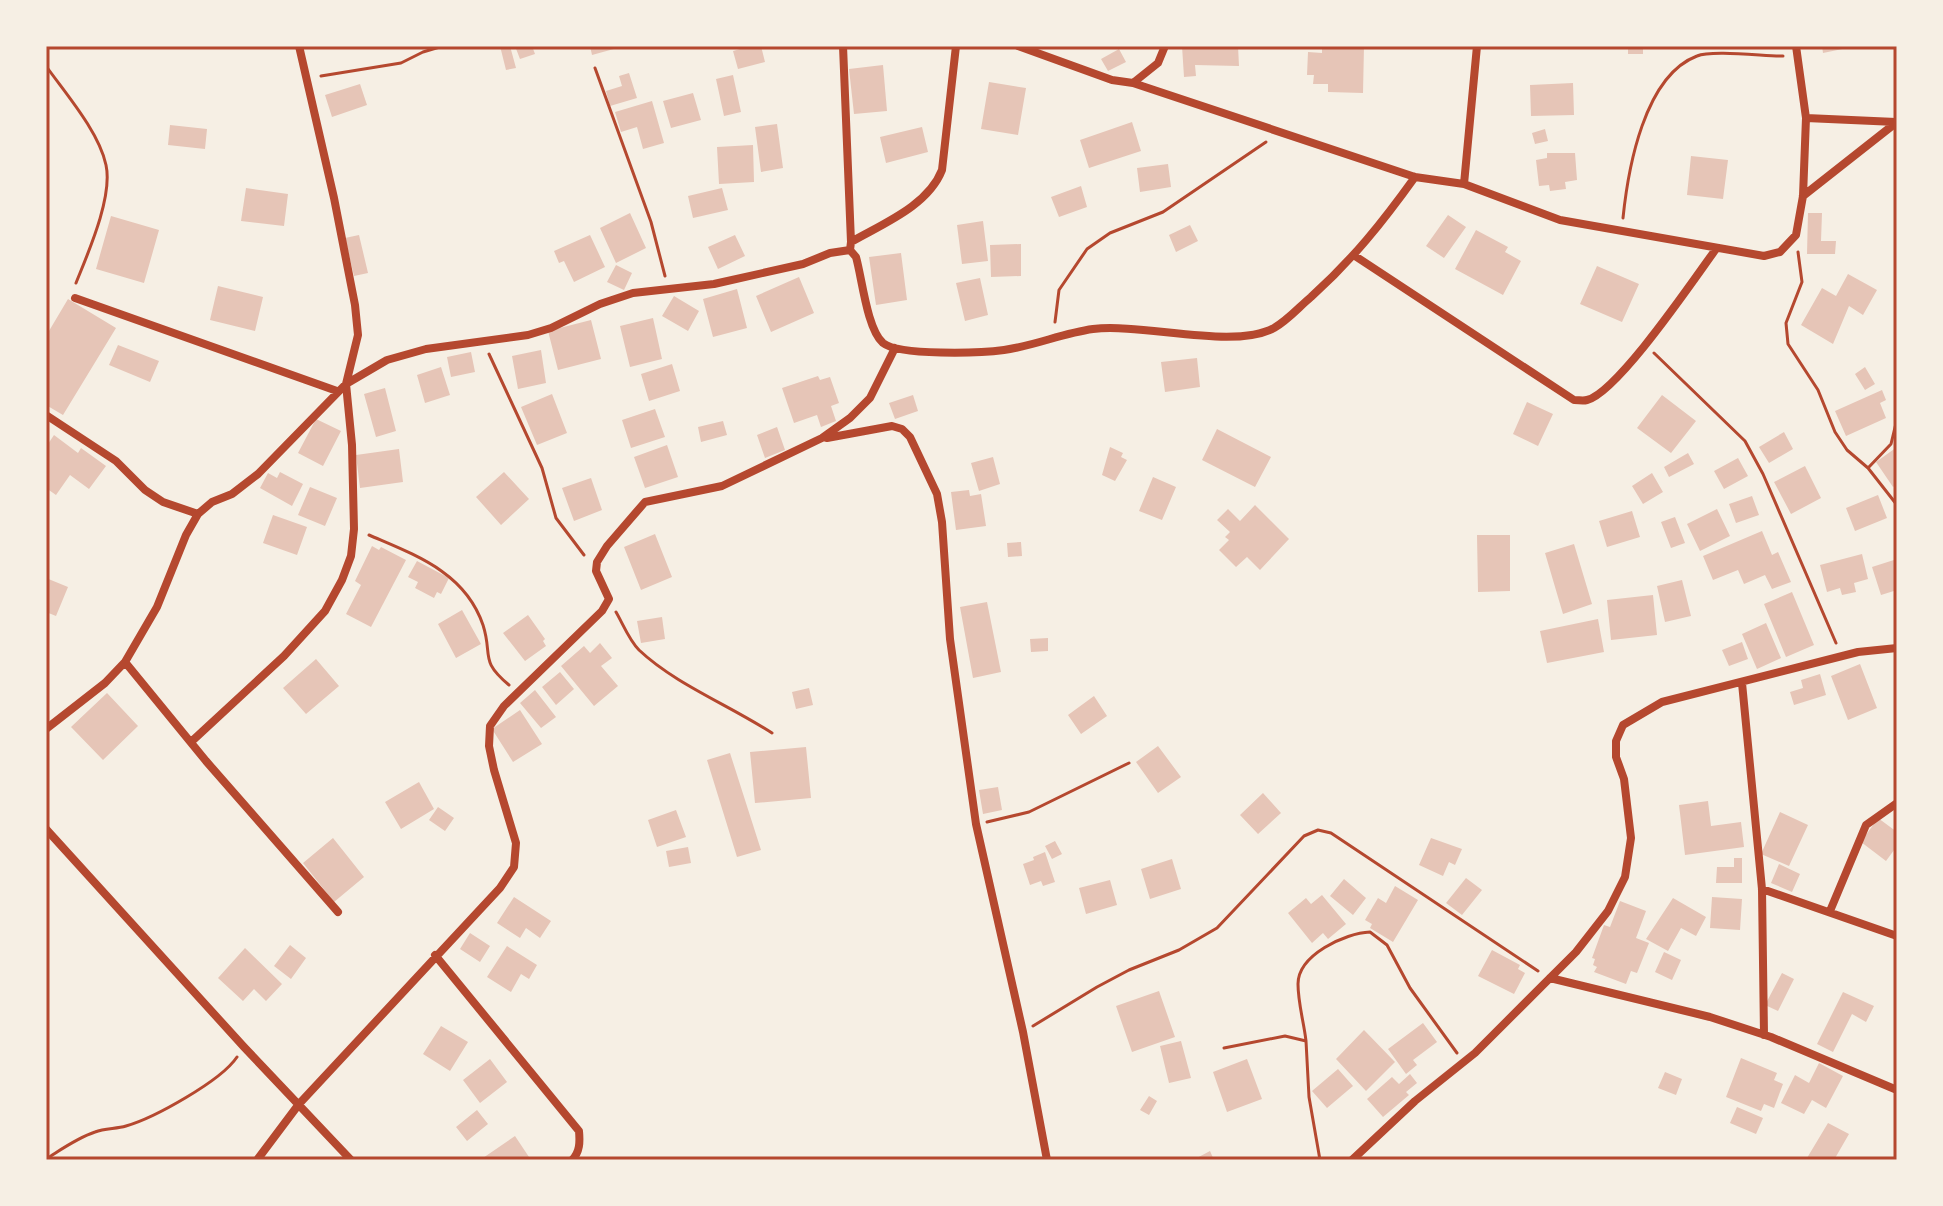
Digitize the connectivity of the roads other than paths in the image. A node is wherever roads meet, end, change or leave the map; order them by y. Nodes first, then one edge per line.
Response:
1 (299, 46) edge
2 (843, 46) edge
3 (956, 46) edge
4 (1018, 46) edge
5 (1165, 46) edge
6 (1477, 46) edge
7 (1796, 46) edge
8 (1133, 83) junction
9 (1806, 118) junction
10 (1897, 122) edge
11 (1415, 177) junction
12 (1464, 184) junction
13 (1803, 196) junction
14 (850, 246) junction
15 (1716, 249) junction
16 (1355, 256) junction
17 (75, 298) road end
18 (895, 348) junction
19 (346, 384) junction
20 (337, 391) junction
21 (46, 415) edge
22 (822, 438) junction
23 (198, 514) junction
24 (1897, 648) edge
25 (125, 662) junction
26 (1742, 683) junction
27 (46, 729) edge
28 (191, 742) junction
29 (1897, 803) edge
30 (46, 829) edge
31 (1762, 889) junction
32 (1830, 911) junction
33 (338, 912) dead end
34 (1897, 936) edge
35 (435, 955) junction
36 (1550, 979) junction
37 (1764, 1035) junction
38 (1897, 1090) edge
39 (299, 1104) junction
40 (257, 1160) edge
41 (351, 1160) edge
42 (572, 1160) edge
43 (1047, 1160) edge
44 (1352, 1160) edge

1 - 19 street
2 - 14 street
3 - 14 street
4 - 8 street
5 - 8 street
6 - 12 street
7 - 9 street
8 - 11 street
9 - 10 street
9 - 13 street
10 - 13 street
11 - 12 street
11 - 16 street
12 - 15 street
13 - 15 street
14 - 18 street
14 - 19 street
15 - 16 street
16 - 18 street
17 - 20 street
18 - 22 street
19 - 20 street
19 - 28 street
20 - 23 street
21 - 23 street
22 - 35 street
22 - 43 street
23 - 25 street
24 - 26 street
25 - 27 street
25 - 28 street
26 - 31 street
26 - 36 street
28 - 33 street
29 - 32 street
30 - 39 street
31 - 32 street
31 - 37 street
32 - 34 street
35 - 39 street
35 - 42 street
36 - 37 street
36 - 44 street
37 - 38 street
39 - 40 street
39 - 41 street

